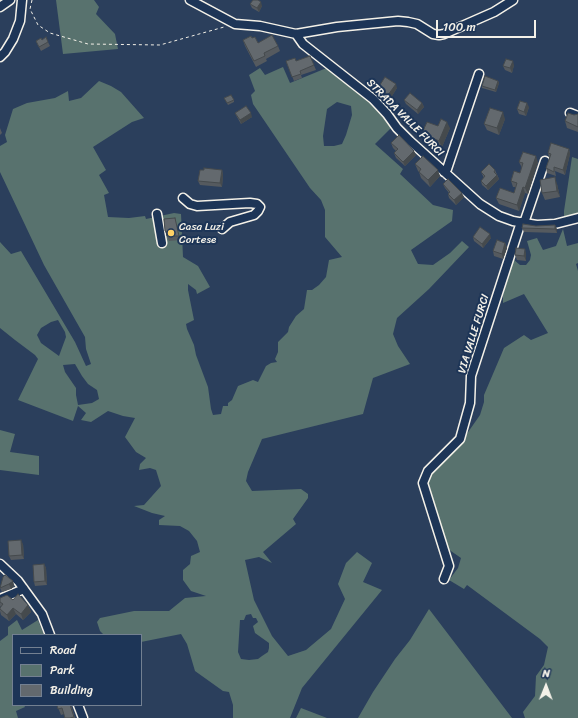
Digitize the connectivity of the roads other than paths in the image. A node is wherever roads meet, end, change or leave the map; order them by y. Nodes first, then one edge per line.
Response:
1 (10, 0) edge
2 (22, 0) edge
3 (190, 0) edge
4 (513, 0) edge
5 (0, 7) edge
6 (296, 34) junction
7 (0, 57) edge
8 (479, 74) dead end
9 (545, 161) dead end
10 (444, 172) junction
11 (183, 198) dead end
12 (157, 214) dead end
13 (578, 218) edge
14 (522, 223) junction
15 (222, 229) dead end
16 (162, 243) dead end
17 (0, 564) edge
18 (444, 579) dead end
19 (24, 589) junction
20 (0, 599) edge
21 (50, 634) edge
22 (78, 706) edge
23 (83, 718) edge

1 - 5 street
2 - 7 street
3 - 6 street
4 - 6 street
6 - 10 street, STRADA VALLE FURCI
8 - 10 street
9 - 14 street
10 - 14 street, STRADA VALLE FURCI
11 - 15 street
12 - 16 street
13 - 14 street, STRADA VALLE FURCI
14 - 18 street, VIA VALLE FURCI
17 - 19 street
19 - 20 street
19 - 21 street
22 - 23 street

